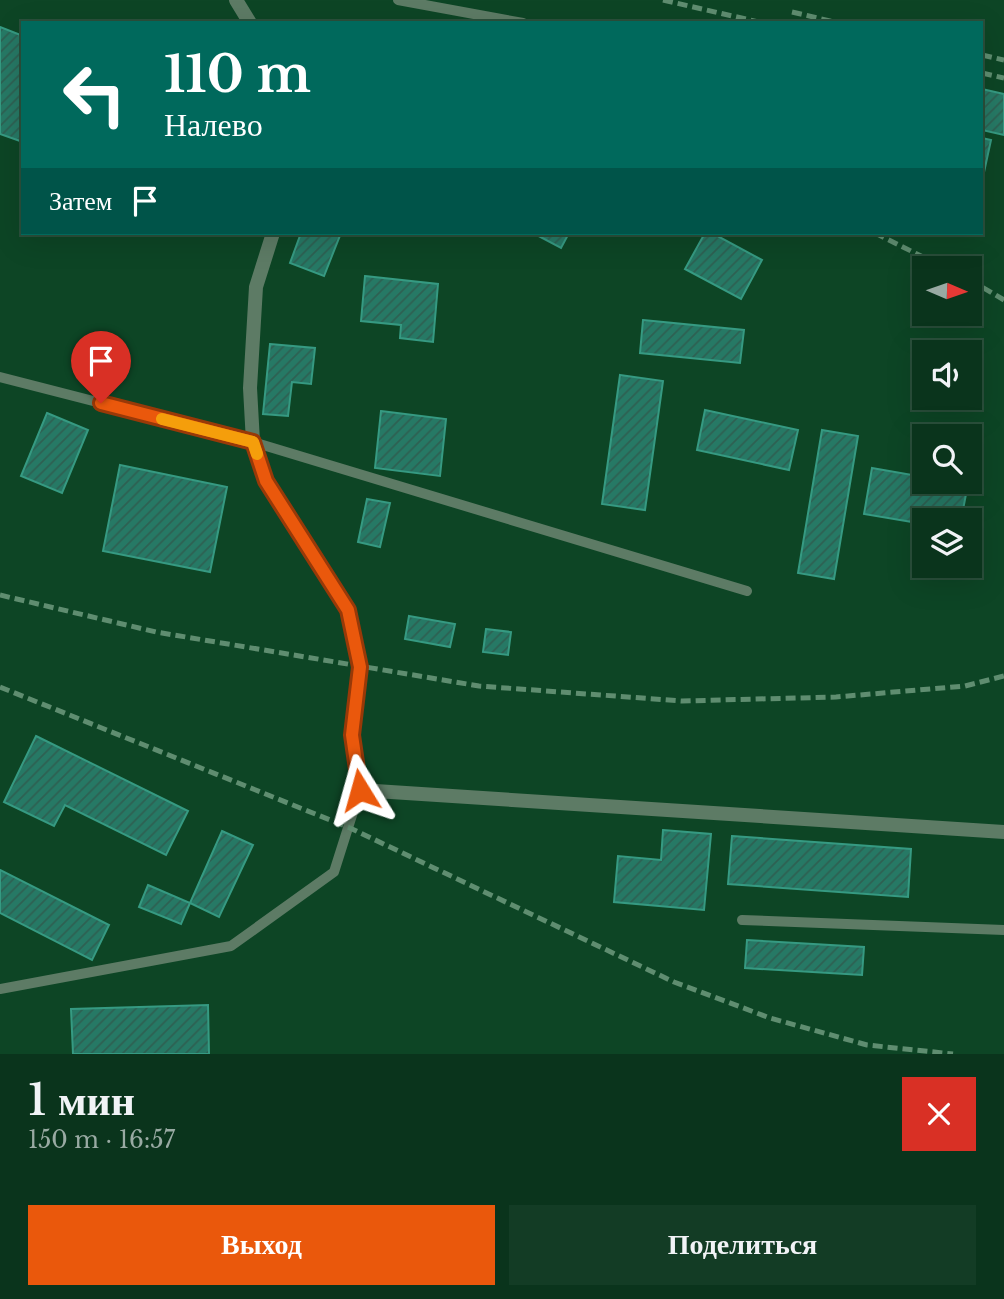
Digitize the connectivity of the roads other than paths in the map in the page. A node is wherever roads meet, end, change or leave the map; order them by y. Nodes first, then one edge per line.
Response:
1 (236, 0) edge
2 (398, 0) edge
3 (249, 21) edge
4 (512, 21) edge
5 (272, 235) edge
6 (0, 377) edge
7 (253, 442) junction
8 (747, 591) dead end
9 (360, 790) junction
10 (1004, 832) edge
11 (742, 920) dead end
12 (1004, 930) edge
13 (0, 989) edge

1 - 3 street
2 - 4 lane
5 - 7 street
6 - 7 lane
7 - 8 lane
7 - 9 street
9 - 10 street
9 - 13 lane
11 - 12 lane

